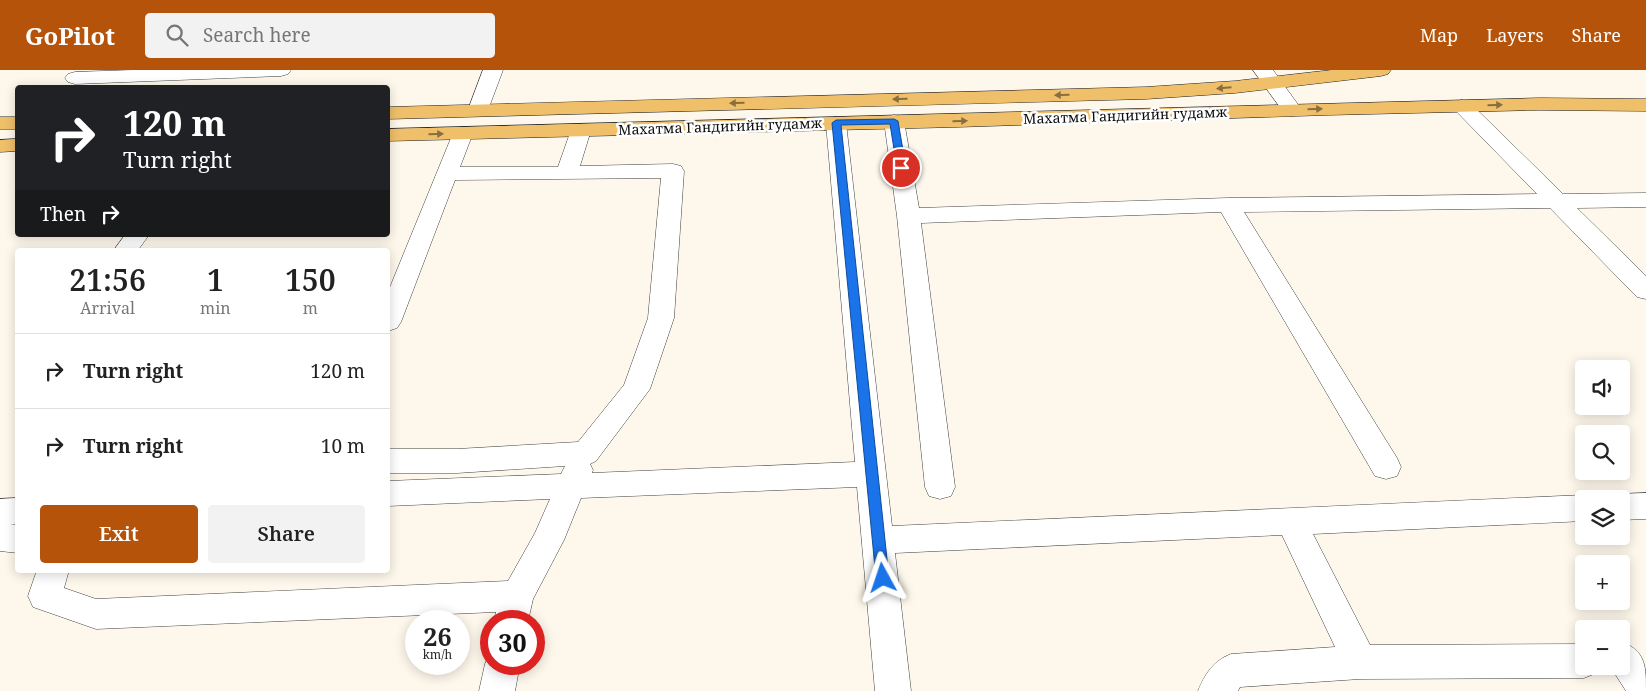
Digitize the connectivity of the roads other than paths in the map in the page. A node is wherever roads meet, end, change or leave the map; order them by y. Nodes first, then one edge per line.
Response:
1 (281, 70) edge
2 (493, 70) edge
3 (1380, 70) edge
4 (163, 72) edge
5 (1268, 77) edge
6 (76, 78) dead end
7 (1643, 101) edge
8 (1462, 106) junction
9 (478, 110) junction
10 (1292, 110) junction
11 (390, 113) edge
12 (894, 121) junction
13 (15, 123) edge
14 (836, 123) junction
15 (0, 124) edge
16 (581, 130) junction
17 (463, 133) junction
18 (390, 135) edge
19 (15, 145) edge
20 (0, 146) edge
21 (567, 173) junction
22 (446, 174) junction
23 (1646, 200) edge
24 (1555, 202) junction
25 (1228, 205) junction
26 (909, 216) junction
27 (136, 237) edge
28 (127, 248) edge
29 (1646, 291) edge
30 (390, 317) edge
31 (586, 453) junction
32 (390, 461) edge
33 (1386, 467) dead end
34 (872, 474) junction
35 (570, 485) junction
36 (940, 487) dead end
37 (390, 493) edge
38 (1646, 506) edge
39 (1630, 507) edge
40 (1575, 508) edge
41 (15, 511) edge
42 (0, 512) edge
43 (1291, 521) junction
44 (0, 537) edge
45 (15, 539) edge
46 (879, 540) junction
47 (52, 573) edge
48 (514, 608) edge
49 (1631, 660) edge
50 (1575, 661) edge
51 (1360, 662) junction
52 (501, 675) edge
53 (1646, 690) edge
54 (497, 691) edge
55 (893, 691) edge
56 (1216, 691) edge

1 - 4 street
2 - 9 street
3 - 5 main road, Махатма Гандигийн гудамж
4 - 6 street
5 -> 9 main road, Махатма Гандигийн гудамж
5 - 10 street
8 -> 7 main road, Махатма Гандигийн гудамж
10 -> 8 main road, Махатма Гандигийн гудамж
8 - 24 street
9 - 11 main road, Махатма Гандигийн гудамж
12 -> 10 main road, Махатма Гандигийн гудамж
12 - 14 main road, Махатма Гандигийн гудамж
12 - 26 street
13 - 15 main road
14 - 16 main road, Махатма Гандигийн гудамж
14 - 34 street
16 - 17 main road, Махатма Гандигийн гудамж
16 - 21 street
18 -> 17 main road, Махатма Гандигийн гудамж
17 - 22 street
19 - 20 main road
21 - 22 street
21 - 31 street
22 - 30 street
23 - 24 street
24 - 25 street
24 - 29 street
25 - 26 street
25 - 33 street
26 - 36 street
27 - 28 street
31 - 32 street
31 - 35 street
34 - 35 street
34 - 46 street
35 - 37 street
35 - 48 street
38 - 39 street
40 - 43 street
41 - 42 street
43 - 46 street
43 - 51 street
44 - 45 street
46 - 55 street
47 - 48 street
49 - 53 street
50 - 51 street
51 - 56 street
52 - 54 street

